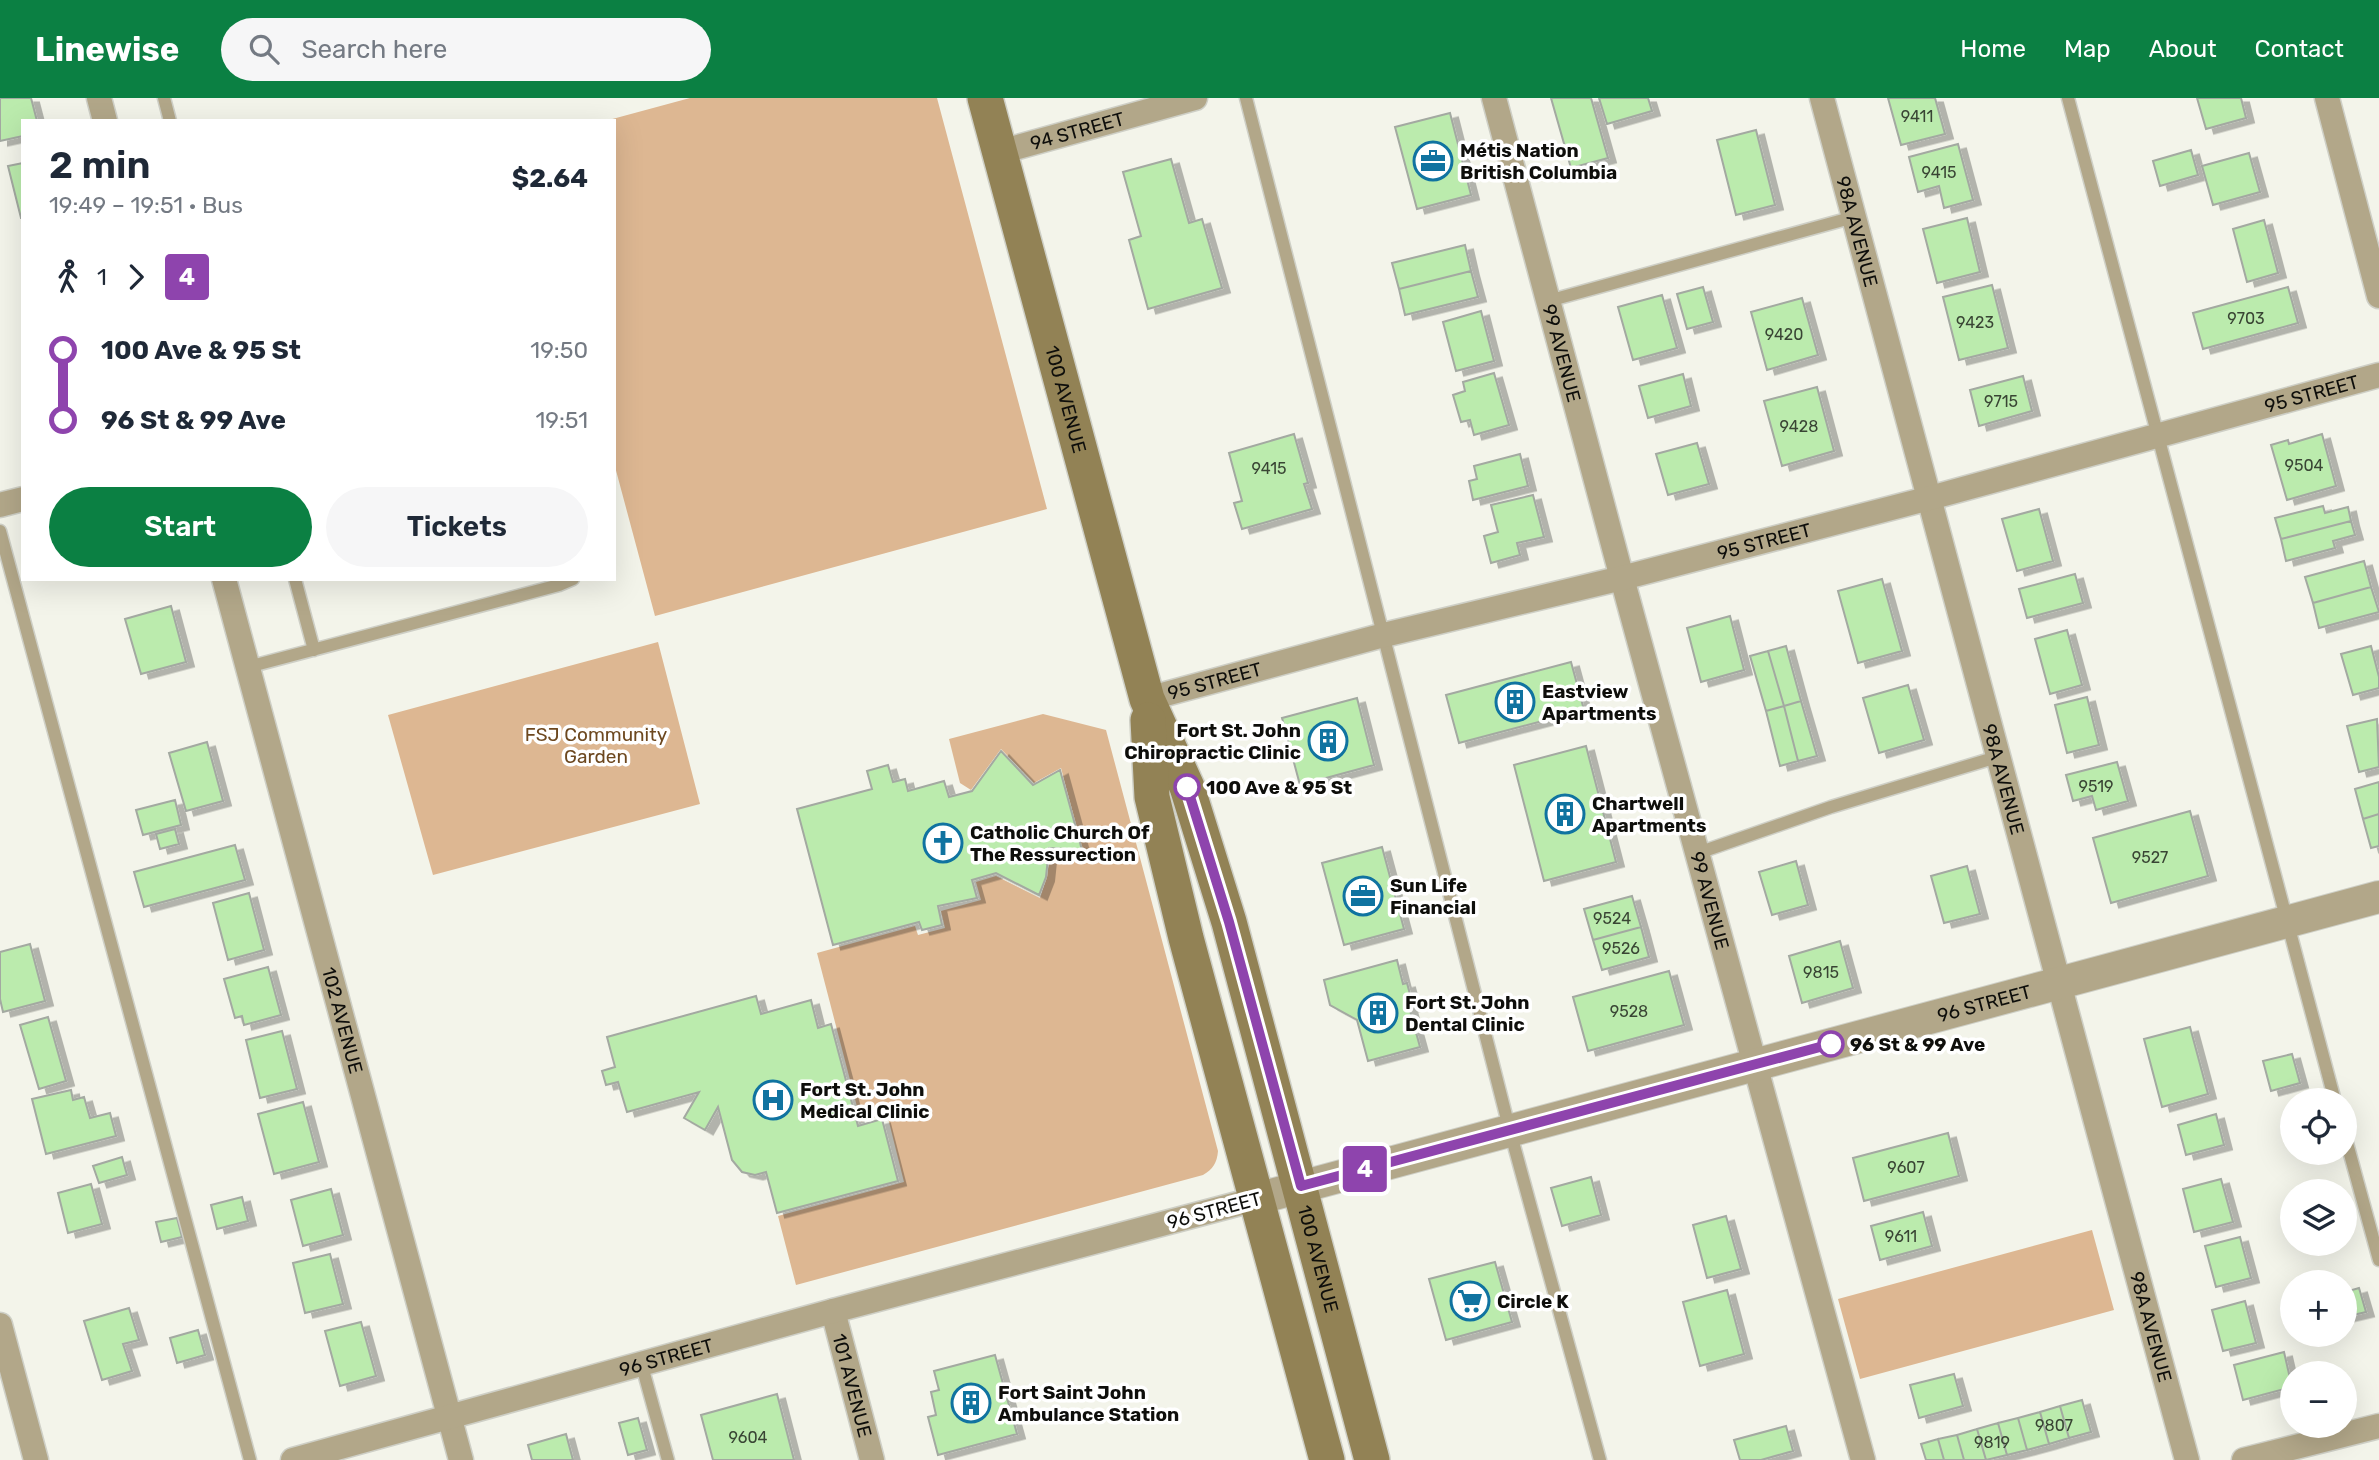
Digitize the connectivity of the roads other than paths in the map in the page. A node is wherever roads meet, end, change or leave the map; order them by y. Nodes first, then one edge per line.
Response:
1 (99, 98) edge
2 (164, 98) edge
3 (985, 98) edge
4 (1195, 98) edge
5 (1246, 98) edge
6 (1494, 98) edge
7 (1822, 98) edge
8 (2068, 98) edge
9 (2327, 98) edge
10 (104, 119) edge
11 (169, 119) edge
12 (999, 152) junction
13 (1854, 217) junction
14 (2379, 296) edge
15 (1549, 301) junction
16 (2379, 374) edge
17 (2158, 437) junction
18 (1930, 498) junction
19 (21, 500) edge
20 (0, 505) edge
21 (0, 531) edge
22 (1622, 578) junction
23 (225, 581) edge
24 (296, 581) edge
25 (568, 581) edge
26 (1384, 635) junction
27 (314, 650) junction
28 (248, 667) junction
29 (1147, 699) junction
30 (1997, 757) junction
31 (1698, 853) junction
32 (2379, 897) edge
33 (2286, 922) junction
34 (2059, 983) junction
35 (1755, 1065) junction
36 (2331, 1088) edge
37 (1510, 1131) junction
38 (2353, 1165) edge
39 (1301, 1186) junction
40 (1256, 1199) junction
41 (2379, 1260) edge
42 (833, 1311) junction
43 (0, 1325) edge
44 (642, 1366) junction
45 (450, 1418) junction
46 (2379, 1426) edge
47 (36, 1460) edge
48 (250, 1460) edge
49 (293, 1460) edge
50 (461, 1460) edge
51 (668, 1460) edge
52 (872, 1460) edge
53 (1327, 1460) edge
54 (1372, 1460) edge
55 (1600, 1460) edge
56 (1863, 1460) edge
57 (2187, 1460) edge
58 (2244, 1460) edge

1 - 10 street
2 - 11 lane
3 - 12 main road, 100 AVENUE
4 - 12 street, 94 STREET
5 - 26 lane
6 - 15 street, 99 AVENUE
7 - 13 street, 98A AVENUE
8 - 17 lane
9 - 14 street
12 - 29 main road, 100 AVENUE
13 - 15 lane
13 - 18 street, 98A AVENUE
15 - 22 street, 99 AVENUE
16 - 17 street, 95 STREET
17 - 18 street, 95 STREET
17 - 33 lane
18 - 22 street, 95 STREET
18 - 30 street, 98A AVENUE
19 - 20 street
21 - 48 lane
22 - 26 street, 95 STREET
22 - 31 street, 99 AVENUE
23 - 28 street, 102 AVENUE
24 - 27 lane
25 - 27 lane
26 - 29 street, 95 STREET
26 - 37 lane
27 - 28 lane
28 - 45 street, 102 AVENUE
29 - 39 main road, 100 AVENUE
29 - 40 main road, 100 AVENUE
30 - 31 lane
30 - 34 street, 98A AVENUE
31 - 35 street, 99 AVENUE
32 - 33 street, 96 STREET
33 - 34 street, 96 STREET
33 - 36 lane
34 - 35 street, 96 STREET
34 - 57 street, 98A AVENUE
35 - 37 street, 96 STREET
35 - 56 street, 99 AVENUE
37 - 39 street, 96 STREET
37 - 55 lane
38 - 41 lane
39 - 40 street, 96 STREET
39 - 54 main road, 100 AVENUE
40 - 42 street, 96 STREET
40 - 53 main road, 100 AVENUE
42 - 44 street, 96 STREET
42 - 52 street, 101 AVENUE
43 - 47 street
44 - 45 street, 96 STREET
44 - 51 lane
45 - 49 street, 96 STREET
45 - 50 street, 102 AVENUE
46 - 58 street

